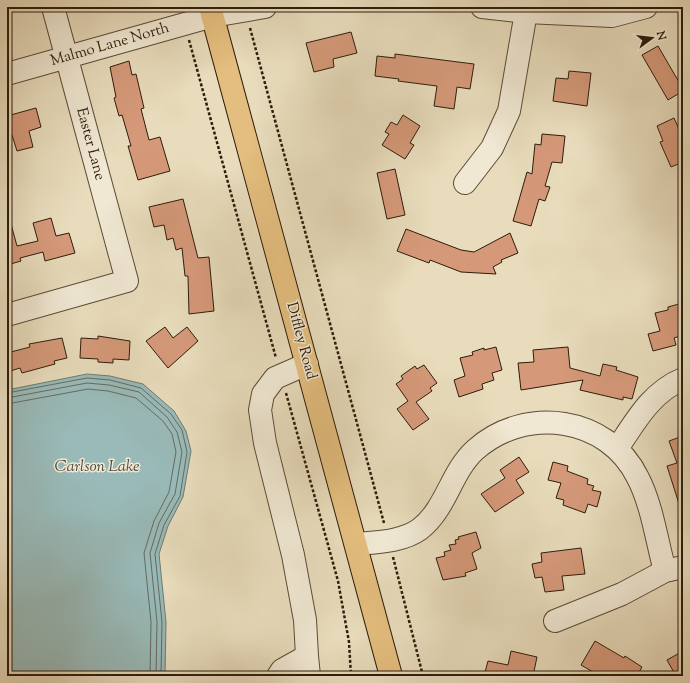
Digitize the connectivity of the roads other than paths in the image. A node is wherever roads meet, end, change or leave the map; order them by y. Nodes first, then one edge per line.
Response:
1 (53, 7) edge
2 (265, 7) edge
3 (482, 7) edge
4 (646, 7) edge
5 (211, 12) edge
6 (526, 12) junction
7 (66, 57) junction
8 (7, 74) edge
9 (466, 182) dead end
10 (7, 315) edge
11 (307, 364) junction
12 (683, 378) edge
13 (617, 450) junction
14 (356, 544) junction
15 (674, 569) edge
16 (555, 621) dead end
17 (308, 666) edge
18 (278, 676) edge
19 (391, 676) edge

1 - 7 street, Easter Lane
2 - 5 street, Malmo Lane North
3 - 6 street
4 - 6 street
5 - 7 street, Malmo Lane North
5 - 11 main road, Diffley Road
6 - 9 street
7 - 8 street, Malmo Lane North
7 - 10 street, Easter Lane
11 - 14 main road, Diffley Road
11 - 17 street
12 - 13 street
13 - 14 street
13 - 15 street
14 - 19 main road, Diffley Road
15 - 16 street
17 - 18 street

